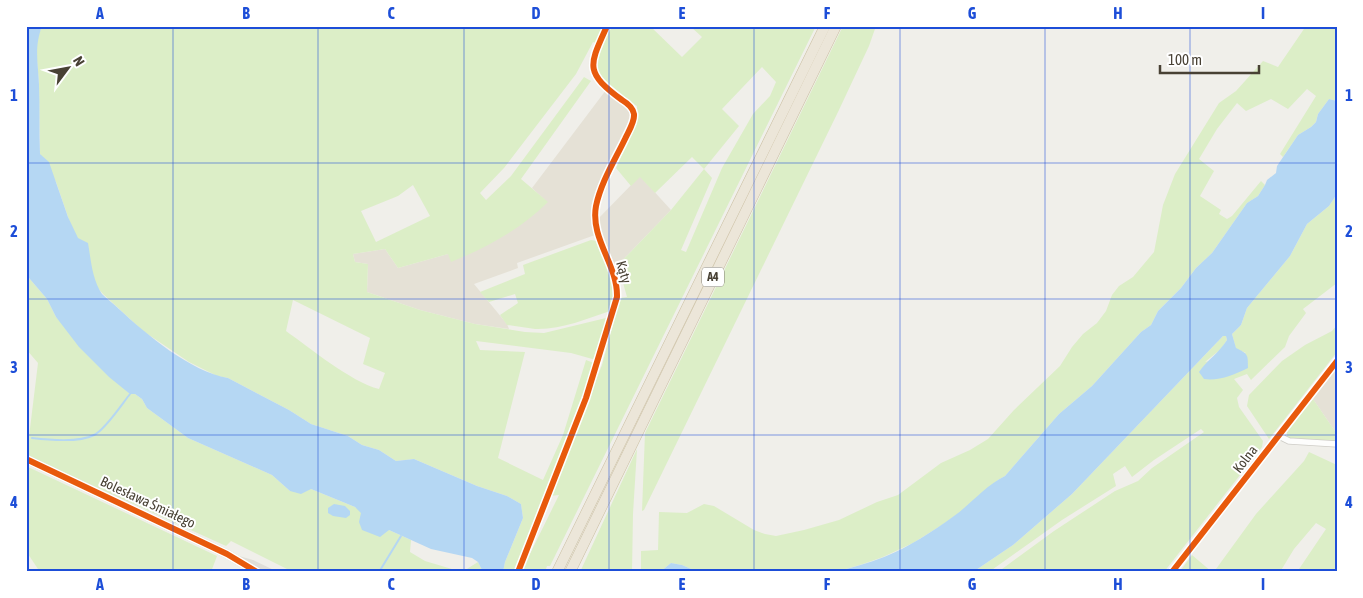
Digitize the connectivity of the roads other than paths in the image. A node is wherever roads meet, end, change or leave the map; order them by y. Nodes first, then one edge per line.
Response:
1 (607, 26) edge
2 (825, 26) edge
3 (836, 26) edge
4 (1337, 361) edge
5 (1278, 436) junction
6 (1337, 444) edge
7 (26, 459) edge
8 (557, 571) edge
9 (257, 572) edge
10 (518, 572) edge
11 (570, 572) edge
12 (1172, 572) edge

1 - 10 street, Kąty
2 - 8 highway, A4
3 - 11 highway, A4
4 - 5 street, Kolna
5 - 6 street
5 - 12 street, Kolna
7 - 9 street, Bolesława Śmiałego

